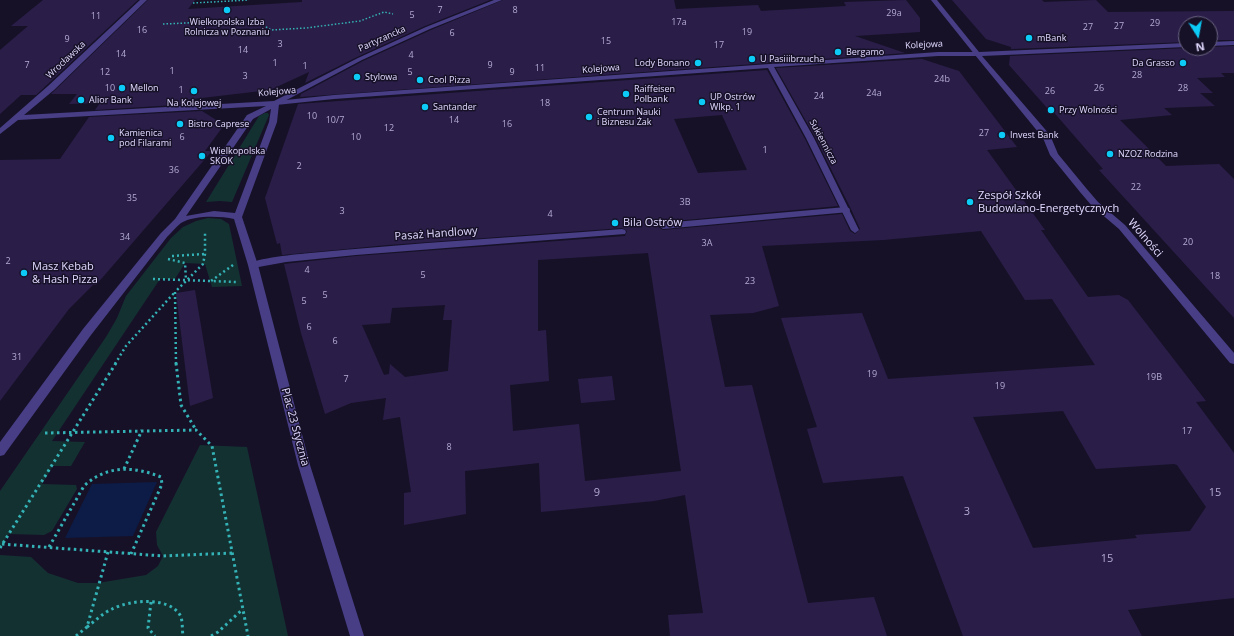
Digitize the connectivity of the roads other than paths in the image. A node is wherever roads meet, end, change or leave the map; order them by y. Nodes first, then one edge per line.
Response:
1 (144, 0) edge
2 (500, 0) edge
3 (934, 0) edge
4 (1218, 44) edge
5 (1234, 44) edge
6 (1178, 45) edge
7 (977, 54) junction
8 (770, 66) junction
9 (276, 103) junction
10 (17, 118) junction
11 (0, 132) edge
12 (846, 210) junction
13 (238, 217) junction
14 (178, 221) junction
15 (663, 226) dead end
16 (855, 230) dead end
17 (622, 232) dead end
18 (252, 265) junction
19 (1234, 360) edge
20 (0, 451) edge
21 (357, 636) edge

1 - 10 street, Wrocławska
2 - 9 street, Partyzancka
3 - 7 street, Wolności
4 - 5 street
6 - 7 street, Kolejowa
7 - 8 street, Kolejowa
7 - 19 street, Wolności
8 - 9 street, Kolejowa
8 - 12 street, Sukiennicza
9 - 10 street, Kolejowa
9 - 13 street
9 - 14 street
10 - 11 street, Wrocławska
12 - 15 street
12 - 16 street, Sukiennicza
13 - 14 street
13 - 18 street, Plac 23 Stycznia
14 - 20 street
17 - 18 street, Pasaż Handlowy
18 - 21 street, Plac 23 Stycznia

